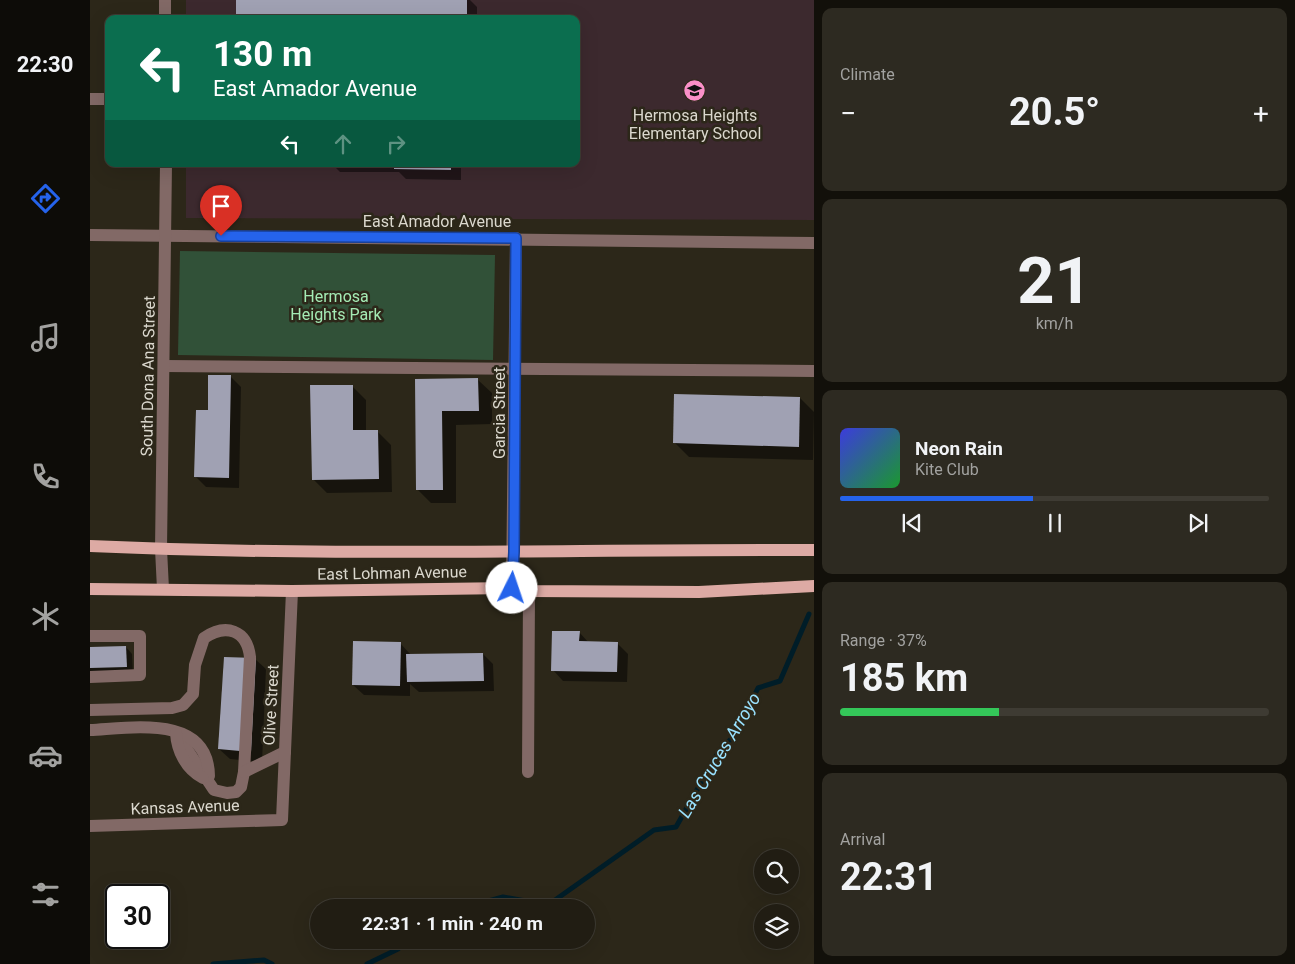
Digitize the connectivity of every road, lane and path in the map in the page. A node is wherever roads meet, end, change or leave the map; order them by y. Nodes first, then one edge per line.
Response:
1 (165, 0) edge
2 (165, 15) edge
3 (90, 99) edge
4 (105, 99) edge
5 (166, 167) edge
6 (90, 235) edge
7 (166, 236) junction
8 (516, 238) junction
9 (814, 243) edge
10 (164, 366) junction
11 (516, 370) junction
12 (814, 371) edge
13 (90, 546) edge
14 (161, 549) junction
15 (814, 550) edge
16 (514, 552) junction
17 (814, 586) edge
18 (164, 588) junction
19 (512, 588) junction
20 (90, 589) edge
21 (529, 590) junction
22 (292, 591) junction
23 (90, 636) edge
24 (90, 677) edge
25 (90, 710) edge
26 (90, 730) edge
27 (176, 733) junction
28 (285, 752) junction
29 (244, 772) junction
30 (528, 772) dead end
31 (209, 781) junction
32 (282, 820) joint
33 (90, 826) edge

1 - 2 street
3 - 4 street
5 - 7 street, South Dona Ana Street
6 - 7 street, East Amador Avenue
7 - 8 street, East Amador Avenue
7 - 10 street, South Dona Ana Street
8 - 9 street, East Amador Avenue
8 - 11 street, Garcia Street
10 - 11 street
10 - 14 street, South Dona Ana Street
11 - 12 street
11 - 16 street, Garcia Street
13 - 14 main road
14 - 16 main road, East Lohman Avenue
14 - 18 street, South Dona Ana Street
15 - 16 main road, East Lohman Avenue
16 - 19 street, Garcia Street
17 - 21 main road, East Lohman Avenue
18 - 20 main road, East Lohman Avenue
18 - 22 main road, East Lohman Avenue
19 - 21 main road, East Lohman Avenue
19 - 22 main road, East Lohman Avenue
21 - 30 street
22 - 28 street, Olive Street
23 - 24 street
25 - 29 street
26 - 27 street
27 - 31 street
27 - 31 street
28 - 29 street
28 - 32 street, Olive Street
29 - 31 street
32 - 33 street, Kansas Avenue

